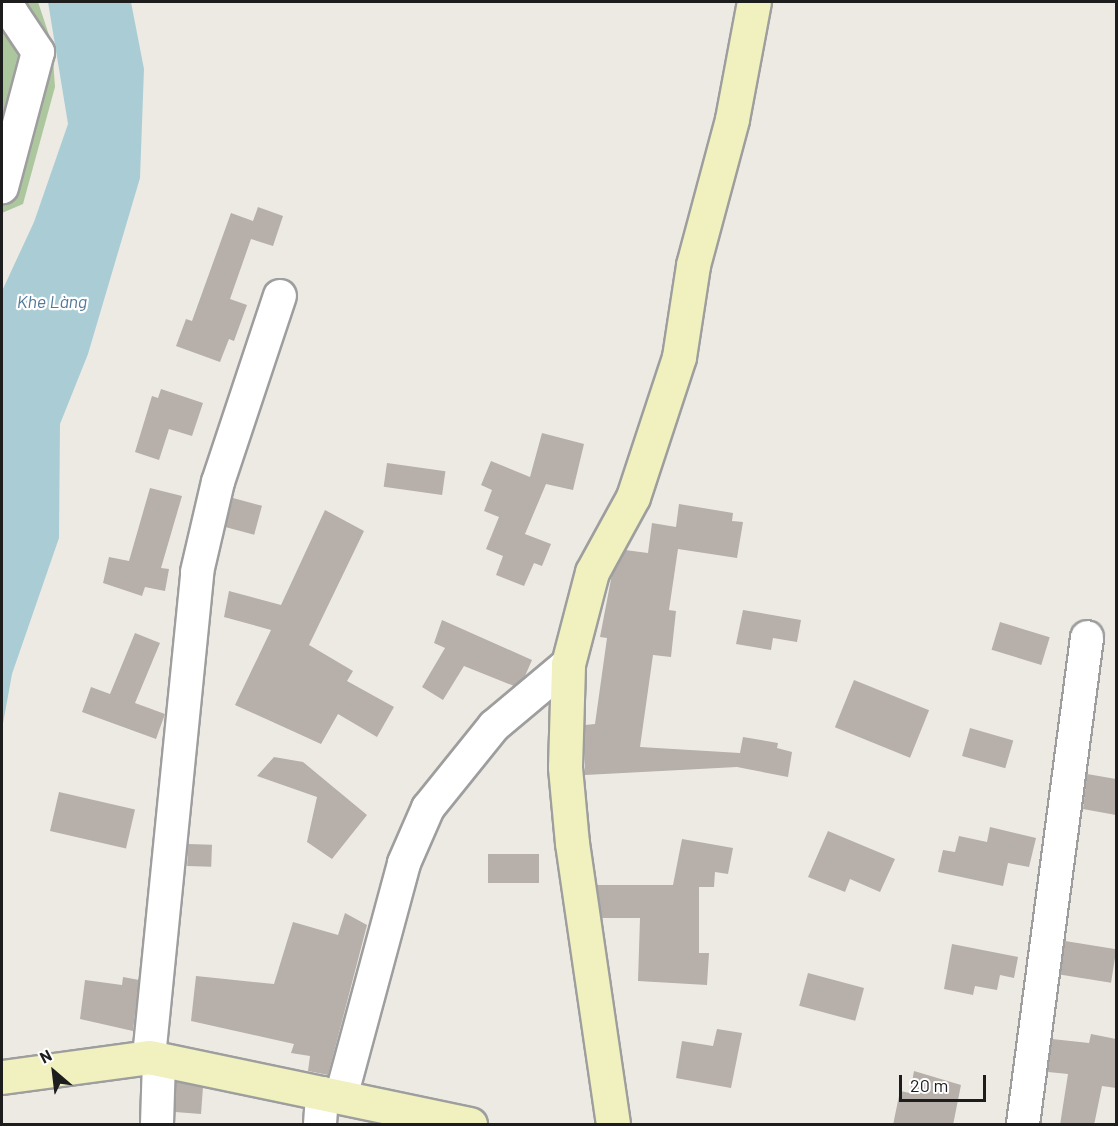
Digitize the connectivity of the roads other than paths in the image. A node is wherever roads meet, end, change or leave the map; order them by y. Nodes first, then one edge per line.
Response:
1 (754, 2) edge
2 (2, 9) edge
3 (2, 187) edge
4 (280, 296) dead end
5 (1087, 637) dead end
6 (568, 664) junction
7 (154, 1058) junction
8 (2, 1077) edge
9 (327, 1105) edge
10 (157, 1125) edge
11 (470, 1125) edge
12 (613, 1125) edge
13 (1023, 1125) edge

1 - 6 street
2 - 3 street
4 - 7 street
5 - 13 street
6 - 9 street
6 - 12 street
7 - 8 street
7 - 9 street
7 - 10 street
9 - 11 street

